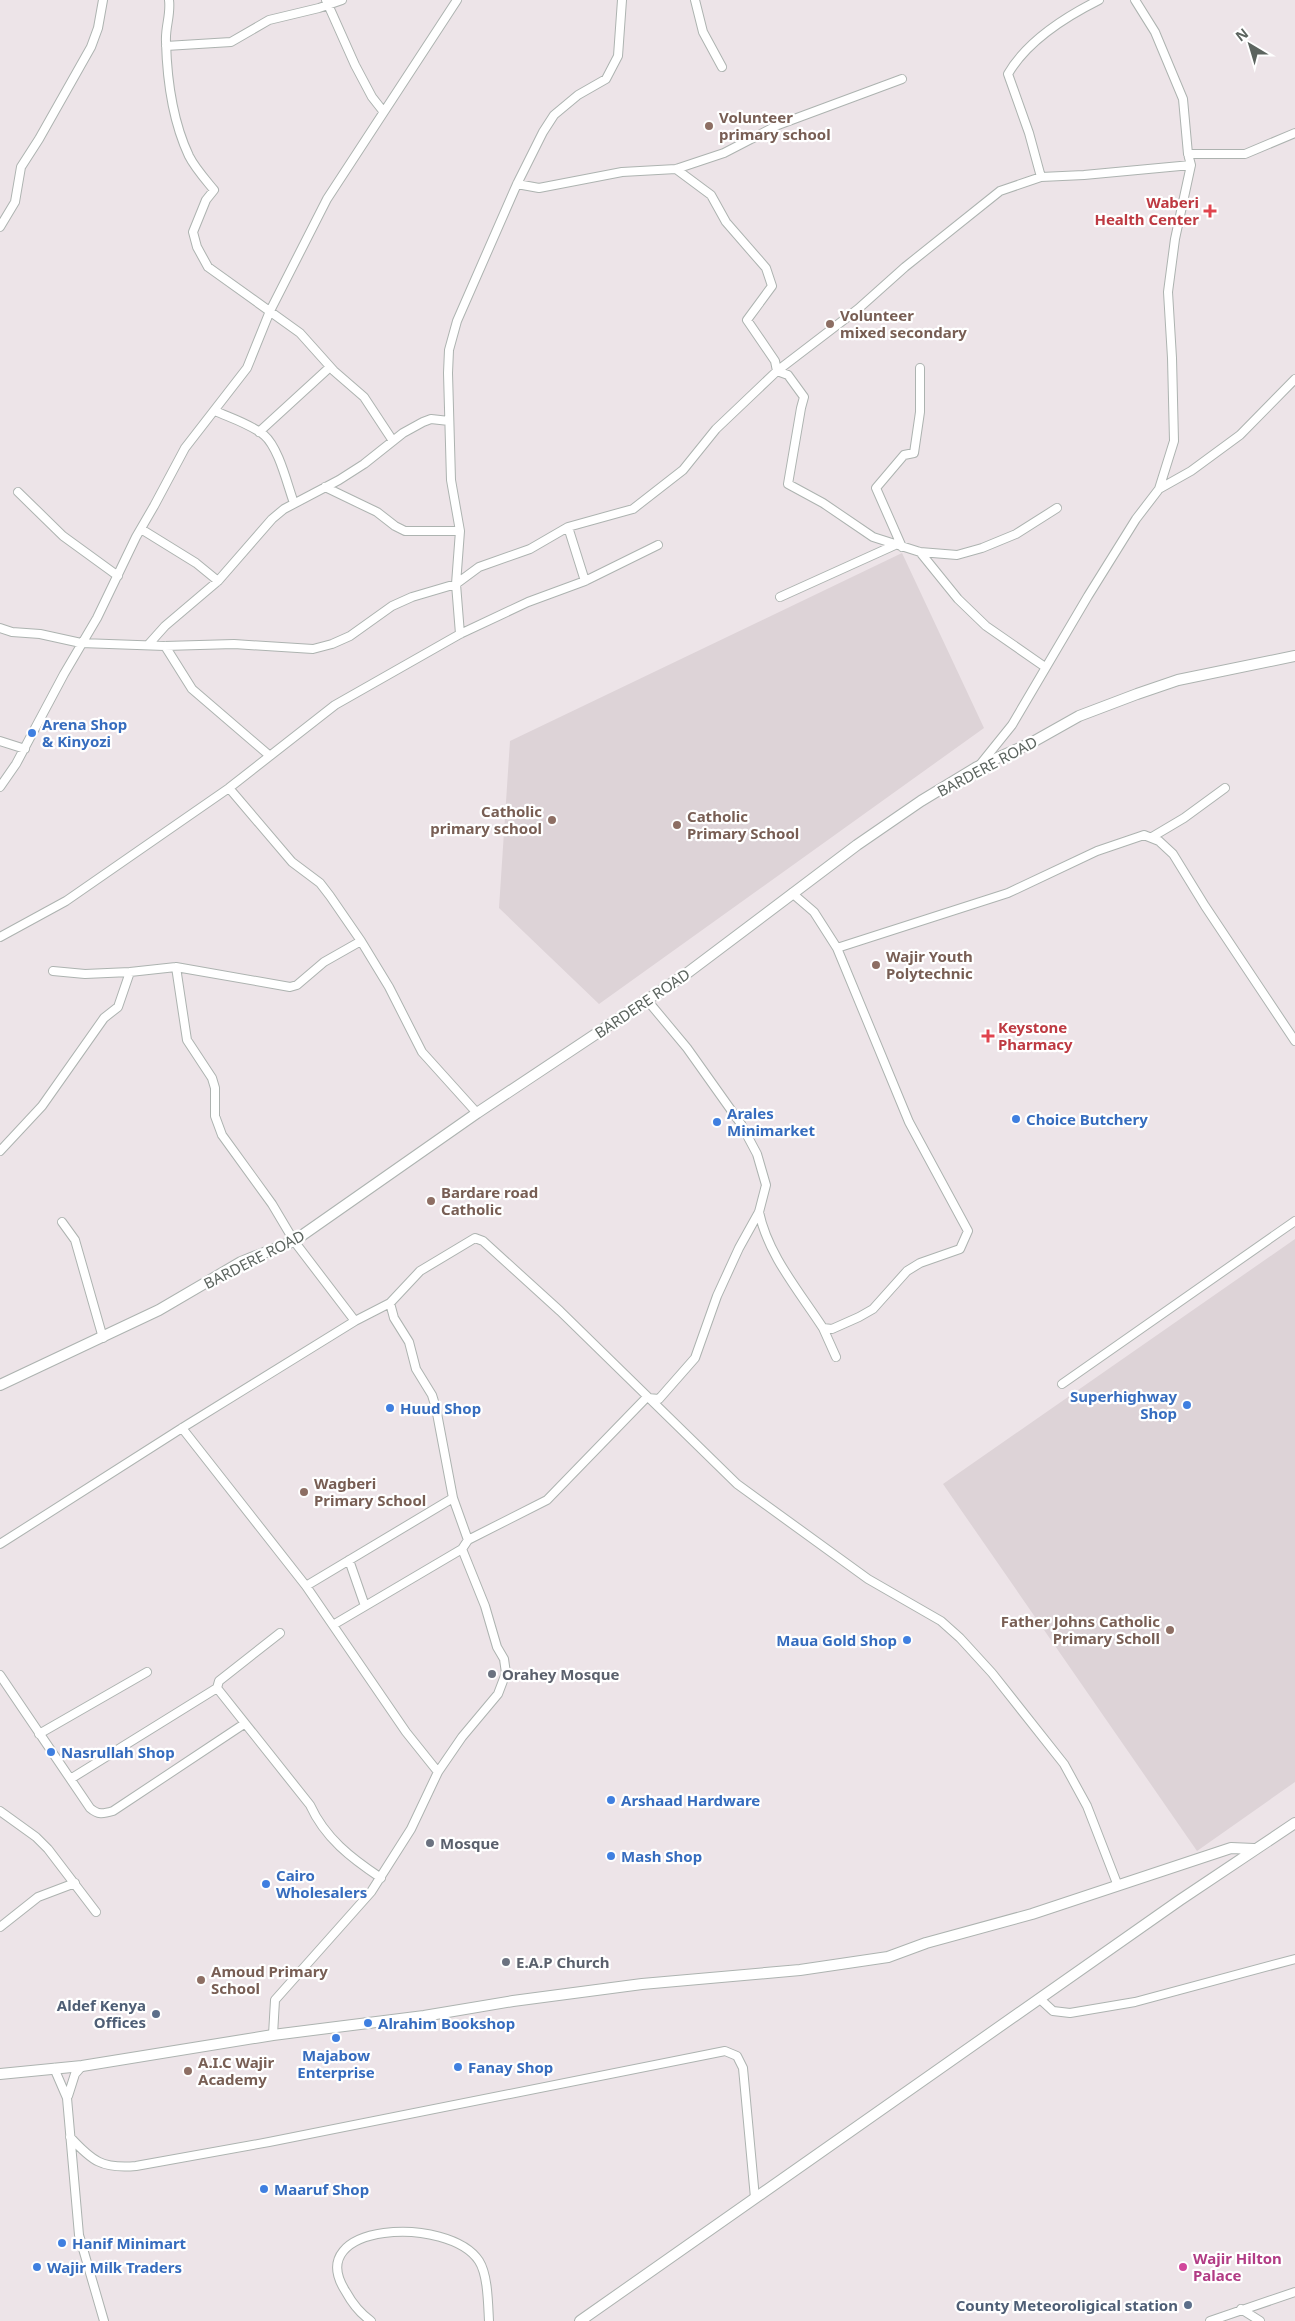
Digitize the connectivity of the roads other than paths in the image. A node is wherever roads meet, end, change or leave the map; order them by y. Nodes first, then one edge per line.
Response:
1 (103, 0) edge
2 (168, 0) edge
3 (342, 0) edge
4 (457, 0) edge
5 (621, 0) edge
6 (694, 0) edge
7 (1099, 0) edge
8 (1135, 0) edge
9 (328, 3) edge
10 (166, 46) junction
11 (722, 67) dead end
12 (902, 79) dead end
13 (383, 111) junction
14 (1295, 133) edge
15 (1188, 154) junction
16 (1191, 166) junction
17 (676, 169) junction
18 (1041, 177) junction
19 (517, 184) junction
20 (0, 227) edge
21 (270, 311) junction
22 (330, 367) junction
23 (920, 368) dead end
24 (777, 371) junction
25 (1295, 379) edge
26 (215, 411) junction
27 (449, 421) junction
28 (259, 432) junction
29 (393, 441) junction
30 (326, 487) junction
31 (1159, 489) junction
32 (18, 492) dead end
33 (294, 503) junction
34 (1057, 508) dead end
35 (568, 527) junction
36 (141, 528) junction
37 (460, 531) junction
38 (658, 545) dead end
39 (898, 546) junction
40 (920, 552) junction
41 (118, 576) junction
42 (218, 581) junction
43 (585, 581) junction
44 (456, 584) junction
45 (780, 597) dead end
46 (0, 628) edge
47 (460, 634) junction
48 (82, 643) junction
49 (148, 644) junction
50 (165, 646) junction
51 (1295, 656) edge
52 (1045, 667) junction
53 (0, 741) edge
54 (25, 749) junction
55 (270, 756) junction
56 (977, 767) junction
57 (0, 786) edge
58 (229, 788) junction
59 (1225, 788) dead end
60 (1152, 837) junction
61 (792, 893) junction
62 (0, 937) edge
63 (361, 941) junction
64 (836, 948) junction
65 (176, 967) junction
66 (53, 971) dead end
67 (130, 972) junction
68 (647, 1000) junction
69 (1295, 1041) edge
70 (477, 1113) junction
71 (0, 1151) edge
72 (759, 1212) junction
73 (1295, 1221) edge
74 (62, 1222) dead end
75 (294, 1241) junction
76 (390, 1303) junction
77 (355, 1321) junction
78 (822, 1328) junction
79 (103, 1338) junction
80 (836, 1357) dead end
81 (1062, 1384) dead end
82 (0, 1385) edge
83 (647, 1398) junction
84 (182, 1428) junction
85 (453, 1498) junction
86 (468, 1540) junction
87 (0, 1544) edge
88 (462, 1549) junction
89 (349, 1560) junction
90 (306, 1586) junction
91 (365, 1606) junction
92 (332, 1625) junction
93 (280, 1633) dead end
94 (147, 1672) dead end
95 (0, 1675) edge
96 (217, 1688) junction
97 (244, 1724) junction
98 (39, 1734) junction
99 (438, 1772) junction
100 (72, 1778) junction
101 (0, 1811) edge
102 (1295, 1823) edge
103 (1254, 1849) junction
104 (381, 1878) junction
105 (75, 1883) junction
106 (1118, 1886) junction
107 (96, 1912) dead end
108 (0, 1927) edge
109 (1295, 1959) edge
110 (1040, 1999) junction
111 (273, 2035) junction
112 (82, 2066) junction
113 (54, 2068) junction
114 (0, 2074) edge
115 (67, 2098) junction
116 (70, 2138) junction
117 (755, 2198) junction
118 (1295, 2292) edge
119 (1242, 2309) junction
120 (104, 2321) edge
121 (371, 2321) edge
122 (489, 2321) edge
123 (580, 2321) edge
124 (1210, 2321) edge
125 (1260, 2321) edge

1 - 20 street
2 - 10 street
3 - 9 street
4 - 13 street
5 - 19 street
6 - 11 street
7 - 18 street
8 - 15 street
9 - 10 street
9 - 13 street
10 - 21 street
12 - 17 street
13 - 21 street
14 - 15 street
15 - 16 street
16 - 18 street
16 - 31 street
17 - 19 street
17 - 24 street
18 - 24 street
19 - 27 street
21 - 22 street
21 - 26 street
22 - 28 street
22 - 29 street
23 - 39 street
24 - 35 street
24 - 39 street
25 - 31 street
26 - 28 street
26 - 36 street
27 - 29 street
27 - 37 street
28 - 33 street
29 - 30 street
30 - 33 street
30 - 37 street
31 - 52 street
32 - 41 street
33 - 42 street
34 - 40 street
35 - 43 street
35 - 44 street
36 - 41 street
36 - 42 street
37 - 44 street
38 - 43 street
39 - 40 street
39 - 45 street
40 - 52 street
41 - 48 street
42 - 49 street
43 - 47 street
44 - 47 street
44 - 50 street
46 - 48 street
47 - 55 street
48 - 49 street
48 - 54 street
49 - 50 street
50 - 55 street
51 - 56 street, BARDERE ROAD
52 - 56 street
53 - 54 street
54 - 57 street
55 - 58 street
56 - 61 street, BARDERE ROAD
58 - 62 street
58 - 63 street
59 - 60 street
60 - 64 street
60 - 69 street
61 - 64 street
61 - 68 street, BARDERE ROAD
63 - 65 street
63 - 70 street
64 - 78 street
65 - 67 street
65 - 75 street
66 - 67 street
67 - 71 street
68 - 70 street, BARDERE ROAD
68 - 72 street
70 - 75 street, BARDERE ROAD
72 - 78 street
72 - 83 street
73 - 81 street
74 - 79 street
75 - 77 street
75 - 79 street, BARDERE ROAD
76 - 77 street
76 - 83 street
76 - 85 street
77 - 84 street
78 - 80 street
79 - 82 street, BARDERE ROAD
83 - 86 street
83 - 106 street
84 - 87 street
84 - 90 street
85 - 86 street
85 - 89 street
86 - 88 street
88 - 91 street
88 - 99 street
89 - 90 street
89 - 91 street
90 - 92 street
91 - 92 street
92 - 99 street
93 - 96 street
94 - 98 street
95 - 98 street
96 - 97 street
96 - 100 street
97 - 100 street
97 - 104 street
98 - 100 street
99 - 104 street
101 - 105 street
102 - 103 street
103 - 106 street
103 - 110 street
104 - 111 street
105 - 107 street
105 - 108 street
106 - 111 street
109 - 110 street
110 - 117 street
111 - 112 street
112 - 113 street
112 - 115 street
113 - 114 street
113 - 115 street
115 - 116 street
116 - 117 street
116 - 120 street
117 - 123 street
118 - 119 street
119 - 124 street
119 - 125 street
121 - 122 street

